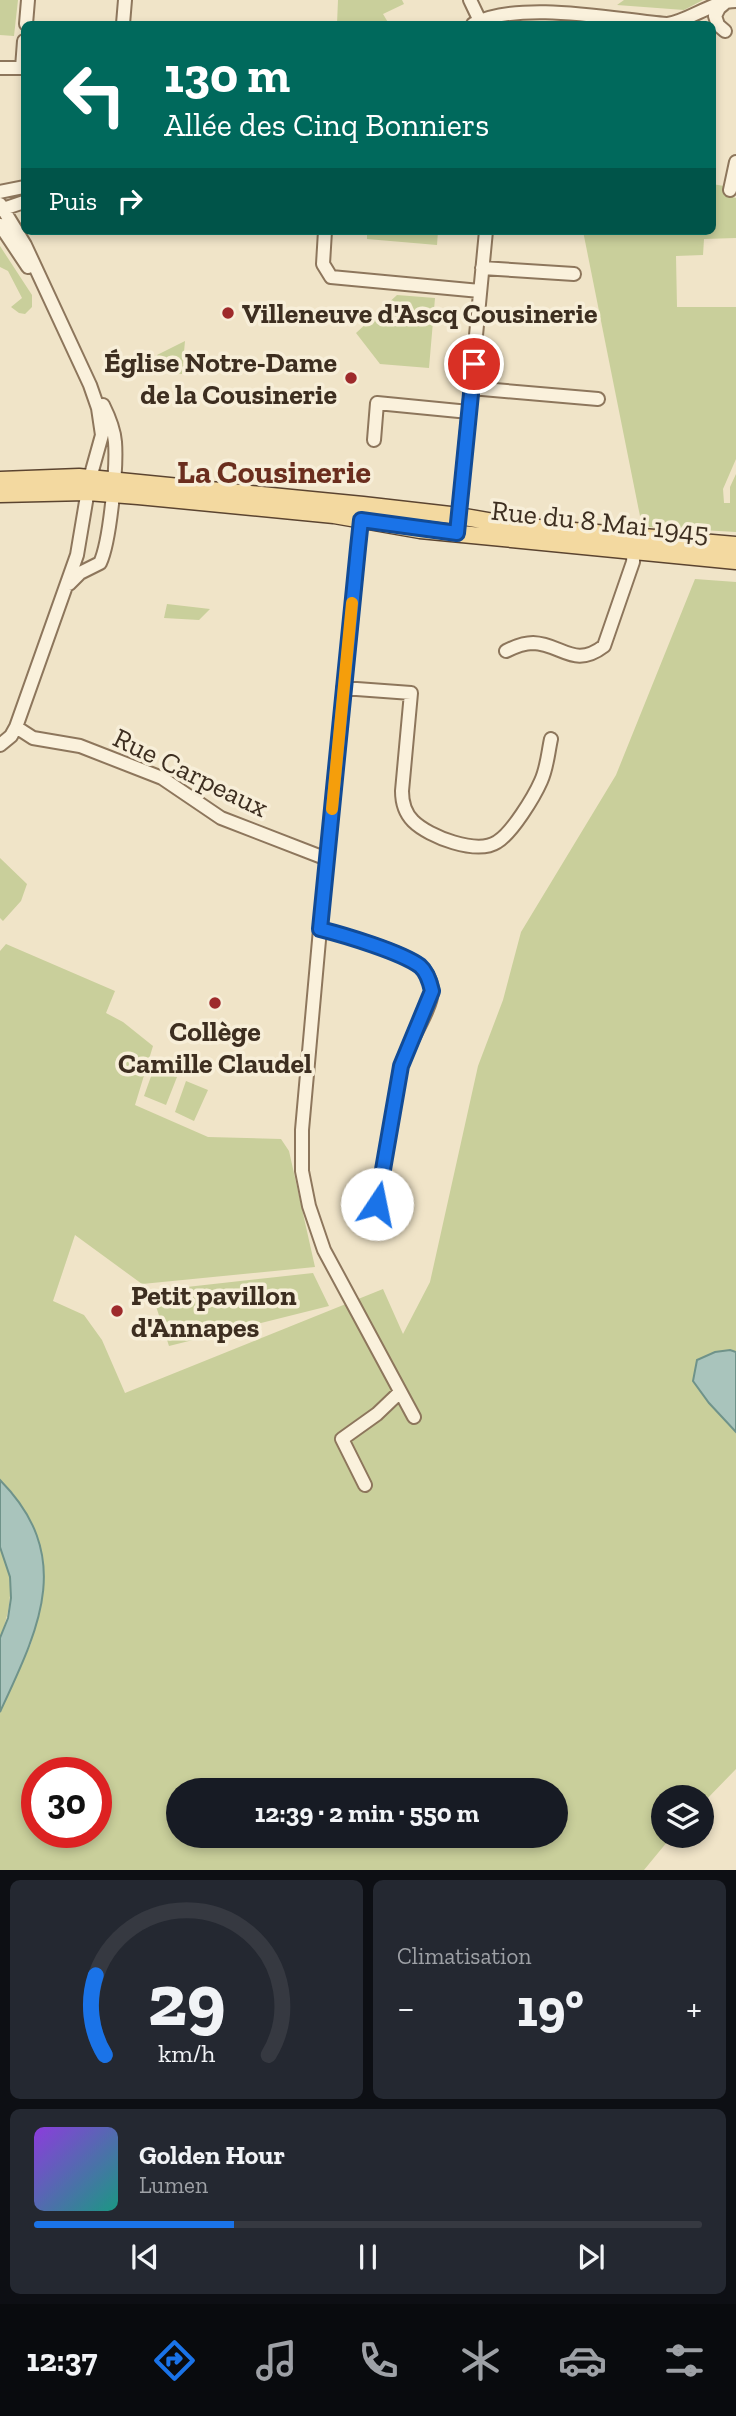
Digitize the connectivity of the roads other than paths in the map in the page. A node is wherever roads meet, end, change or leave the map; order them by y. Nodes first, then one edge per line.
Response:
1 (28, 0) edge
2 (125, 0) edge
3 (470, 0) edge
4 (732, 1) edge
5 (26, 21) edge
6 (123, 21) edge
7 (476, 21) edge
8 (479, 21) edge
9 (637, 21) edge
10 (681, 21) edge
11 (724, 31) edge
12 (0, 68) edge
13 (21, 69) edge
14 (736, 162) edge
15 (21, 188) edge
16 (730, 190) dead end
17 (0, 192) edge
18 (21, 203) edge
19 (1, 207) edge
20 (0, 225) edge
21 (325, 235) edge
22 (486, 235) edge
23 (482, 268) junction
24 (574, 274) dead end
25 (481, 291) junction
26 (57, 315) junction
27 (90, 385) junction
28 (471, 388) junction
29 (598, 399) dead end
30 (469, 412) junction
31 (374, 440) dead end
32 (0, 480) edge
33 (89, 485) junction
34 (113, 487) junction
35 (0, 494) edge
36 (362, 512) junction
37 (459, 516) junction
38 (457, 533) junction
39 (634, 543) junction
40 (736, 545) edge
41 (736, 561) edge
42 (65, 590) junction
43 (506, 651) dead end
44 (343, 688) junction
45 (16, 727) junction
46 (551, 739) dead end
47 (0, 744) edge
48 (327, 859) junction
49 (320, 929) junction
50 (377, 1204) dead end
51 (400, 1392) junction
52 (414, 1417) dead end
53 (365, 1485) dead end

1 - 5 street
2 - 6 street
3 - 7 street
4 - 10 street
4 - 11 street
8 - 9 street
12 - 13 street
14 - 16 street
15 - 17 street
18 - 19 street
19 - 26 street
20 - 26 street
21 - 25 street
22 - 23 street
23 - 24 street
23 - 25 street
25 - 28 street
26 - 27 street
27 - 33 street
27 - 34 street
28 - 29 street
28 - 30 street
30 - 31 street
30 - 37 street
32 - 33 main road, Rue du 8 Mai 1945
33 - 34 main road, Rue du 8 Mai 1945
33 - 35 main road, Rue du 8 Mai 1945
33 - 42 street
34 - 36 main road, Rue du 8 Mai 1945
34 - 42 street
36 - 37 main road, Rue du 8 Mai 1945
36 - 38 main road, Rue du 8 Mai 1945
36 - 44 street
37 - 38 street
37 - 39 main road, Rue du 8 Mai 1945
38 - 39 main road, Rue du 8 Mai 1945
39 - 40 main road, Rue du 8 Mai 1945
39 - 41 main road, Rue du 8 Mai 1945
39 - 43 street
42 - 45 street
44 - 46 street
44 - 48 street
45 - 47 street
45 - 48 street, Rue Carpeaux
48 - 49 street
49 - 50 street
49 - 51 street
51 - 52 street
51 - 53 street

